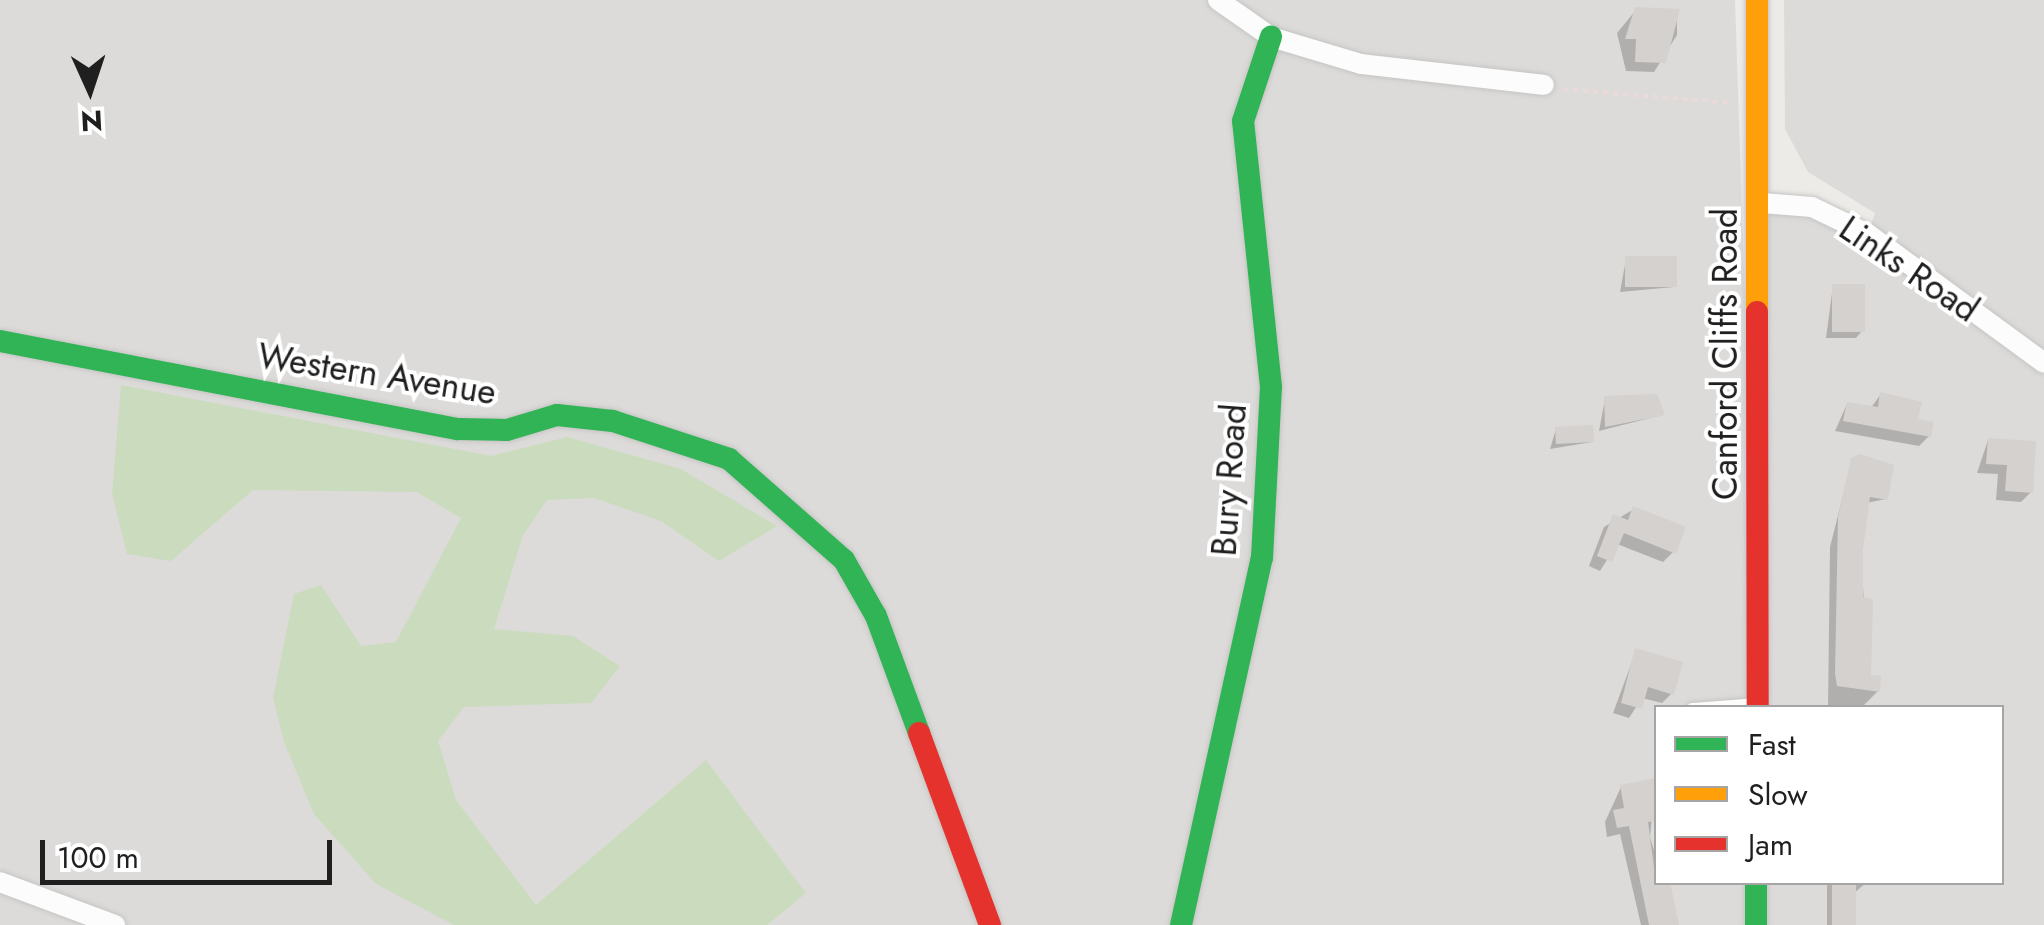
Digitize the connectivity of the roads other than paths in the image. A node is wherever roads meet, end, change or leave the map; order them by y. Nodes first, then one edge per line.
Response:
1 (1218, 0) edge
2 (1757, 0) edge
3 (1271, 36) junction
4 (1544, 85) road end
5 (1762, 203) junction
6 (0, 340) edge
7 (2044, 363) edge
8 (1758, 705) edge
9 (0, 882) edge
10 (1756, 885) edge
11 (113, 925) edge
12 (990, 925) edge
13 (1182, 925) edge
14 (1756, 925) edge

1 - 3 street
2 - 5 street, Canford Cliffs Road
3 - 4 street
3 - 13 street, Bury Road
5 - 7 street, Links Road
5 - 8 street, Canford Cliffs Road
6 - 12 street, Western Avenue
9 - 11 street
10 - 14 street

